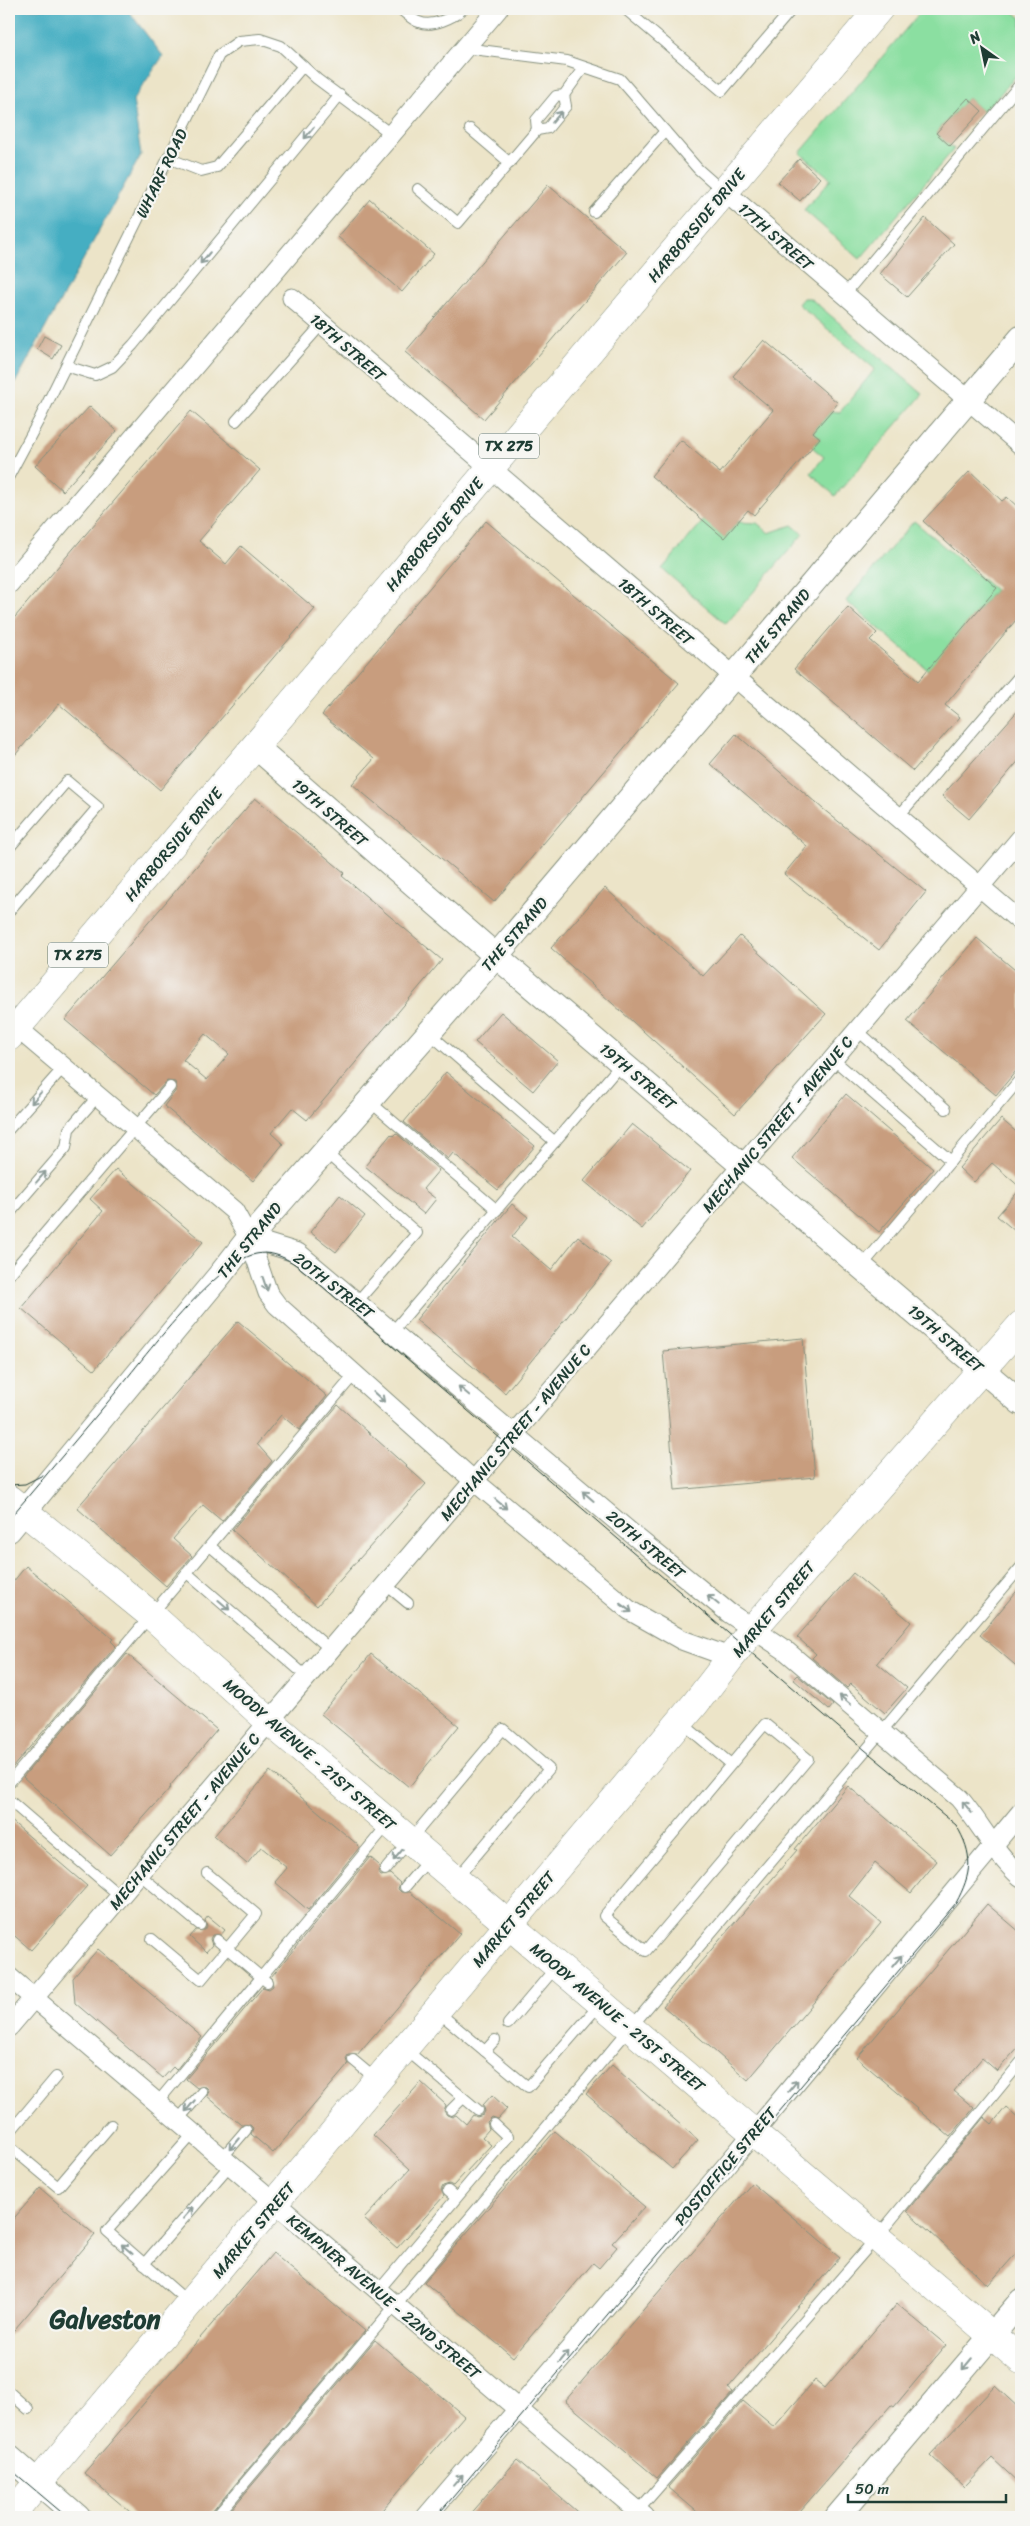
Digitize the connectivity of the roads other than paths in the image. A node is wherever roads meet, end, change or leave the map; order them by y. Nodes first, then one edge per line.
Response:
1 (400, 9) edge
2 (463, 9) edge
3 (498, 9) edge
4 (626, 9) edge
5 (792, 9) edge
6 (879, 9) edge
7 (464, 48) junction
8 (303, 66) junction
9 (584, 67) junction
10 (1021, 83) edge
11 (340, 95) junction
12 (470, 129) dead end
13 (666, 131) junction
14 (390, 134) junction
15 (168, 158) junction
16 (510, 163) junction
17 (418, 188) dead end
18 (724, 191) junction
19 (594, 212) dead end
20 (845, 294) junction
21 (292, 298) dead end
22 (322, 324) junction
23 (1021, 338) edge
24 (66, 366) junction
25 (969, 400) junction
26 (236, 421) dead end
27 (1021, 445) edge
28 (489, 468) junction
29 (9, 476) edge
30 (9, 584) edge
31 (1021, 674) edge
32 (734, 677) junction
33 (256, 747) junction
34 (898, 817) junction
35 (1021, 838) edge
36 (9, 848) edge
37 (980, 887) junction
38 (9, 911) edge
39 (1021, 922) edge
40 (496, 956) junction
41 (11, 1029) edge
42 (858, 1030) junction
43 (429, 1033) junction
44 (833, 1059) junction
45 (622, 1063) junction
46 (63, 1068) junction
47 (1021, 1078) edge
48 (170, 1087) dead end
49 (97, 1097) junction
50 (369, 1101) junction
51 (946, 1109) dead end
52 (134, 1128) junction
53 (9, 1129) edge
54 (555, 1142) junction
55 (324, 1151) junction
56 (952, 1161) junction
57 (743, 1164) junction
58 (497, 1210) junction
59 (9, 1214) edge
60 (248, 1238) junction
61 (862, 1266) junction
62 (9, 1275) edge
63 (357, 1302) junction
64 (1021, 1325) edge
65 (393, 1331) junction
66 (982, 1369) junction
67 (354, 1375) junction
68 (1021, 1402) edge
69 (514, 1433) junction
70 (473, 1480) junction
71 (14, 1514) edge
72 (210, 1546) junction
73 (1021, 1567) edge
74 (187, 1573) junction
75 (385, 1584) junction
76 (408, 1603) dead end
77 (151, 1615) junction
78 (752, 1629) junction
79 (330, 1649) junction
80 (732, 1658) junction
81 (306, 1676) junction
82 (269, 1720) junction
83 (680, 1722) junction
84 (882, 1732) junction
85 (731, 1764) junction
86 (9, 1783) edge
87 (11, 1802) dead end
88 (1021, 1812) edge
89 (389, 1823) junction
90 (993, 1848) junction
91 (420, 1849) junction
92 (386, 1870) dead end
93 (139, 1874) junction
94 (207, 1874) dead end
95 (1021, 1877) edge
96 (456, 1879) junction
97 (405, 1887) dead end
98 (120, 1896) junction
99 (508, 1924) junction
100 (200, 1925) dead end
101 (152, 1939) dead end
102 (217, 1940) dead end
103 (228, 1949) junction
104 (557, 1966) junction
105 (9, 1977) edge
106 (264, 1979) junction
107 (33, 1998) junction
108 (601, 2002) junction
109 (437, 2011) junction
110 (508, 2024) dead end
111 (9, 2027) edge
112 (630, 2027) junction
113 (495, 2040) dead end
114 (405, 2049) junction
115 (485, 2051) junction
116 (353, 2060) dead end
117 (1021, 2062) edge
118 (56, 2077) dead end
119 (378, 2081) junction
120 (202, 2092) dead end
121 (463, 2098) junction
122 (157, 2103) junction
123 (451, 2110) dead end
124 (478, 2110) dead end
125 (177, 2121) junction
126 (494, 2124) dead end
127 (111, 2125) dead end
128 (246, 2130) dead end
129 (754, 2132) junction
130 (9, 2133) edge
131 (193, 2134) junction
132 (9, 2146) edge
133 (226, 2162) junction
134 (276, 2204) junction
135 (877, 2237) junction
136 (144, 2264) junction
137 (378, 2291) junction
138 (1021, 2301) edge
139 (191, 2304) junction
140 (394, 2305) junction
141 (992, 2335) junction
142 (1021, 2360) edge
143 (9, 2392) edge
144 (28, 2409) dead end
145 (518, 2411) junction
146 (9, 2457) edge
147 (38, 2483) junction
148 (638, 2515) edge
149 (9, 2517) edge
150 (78, 2517) edge
151 (216, 2517) edge
152 (426, 2517) edge
153 (837, 2517) edge

1 - 2 lane
3 - 7 street
4 - 5 lane
6 - 18 main road, HARBORSIDE DRIVE / TX 275
7 - 9 lane, 17TH STREET
7 - 14 street
8 - 11 lane, WHARF ROAD
8 - 15 lane
8 - 15 lane, WHARF ROAD
9 - 13 lane, 17TH STREET
9 - 16 lane
10 - 20 lane
11 - 14 lane, WHARF ROAD
11 -> 24 lane
12 - 16 lane
13 - 18 lane, 17TH STREET
13 - 19 lane
14 - 30 street
15 - 24 lane, WHARF ROAD
16 - 17 lane
18 - 20 street, 17TH STREET
18 - 28 main road, HARBORSIDE DRIVE / TX 275
20 - 25 street, 17TH STREET
21 - 22 street, 18TH STREET
22 - 26 lane
22 - 28 street, 18TH STREET
23 - 25 street, THE STRAND
24 - 29 lane, WHARF ROAD
25 - 27 street, 17TH STREET
25 - 32 street, THE STRAND
28 - 32 street, 18TH STREET
28 - 33 main road, HARBORSIDE DRIVE / TX 275
31 - 34 lane
32 - 34 street, 18TH STREET
32 - 40 street, THE STRAND
33 - 40 street, 19TH STREET
33 - 41 main road, HARBORSIDE DRIVE / TX 275
34 - 37 street, 18TH STREET
35 - 37 street, MECHANIC STREET - AVENUE C
36 - 38 lane
37 - 39 street, 18TH STREET
37 - 42 street, MECHANIC STREET - AVENUE C
40 - 43 street, THE STRAND
40 - 45 street, 19TH STREET
41 - 46 street
42 - 44 street, MECHANIC STREET - AVENUE C
42 - 51 lane
43 - 50 street, THE STRAND
43 - 54 lane
44 - 56 lane
44 - 57 street, MECHANIC STREET - AVENUE C
45 - 54 lane
45 - 57 street, 19TH STREET
46 - 49 street
46 -> 53 lane
47 - 56 lane
48 - 52 lane
49 - 52 street
59 -> 49 lane
50 - 55 street, THE STRAND
50 - 58 lane
52 - 60 street
52 - 62 lane
54 - 58 lane
55 - 60 street, THE STRAND
55 - 63 lane
56 - 61 lane
57 - 61 street, 19TH STREET
57 - 69 street, MECHANIC STREET - AVENUE C
58 - 65 lane
60 - 63 street, 20TH STREET
60 -> 67 street
60 - 71 street, THE STRAND
61 - 66 street, 19TH STREET
63 - 65 street, 20TH STREET
64 - 66 main road, MARKET STREET
69 -> 65 street, 20TH STREET
66 - 68 street, 19TH STREET
66 - 78 main road, MARKET STREET
67 -> 70 street
67 - 72 lane
69 - 70 street, MECHANIC STREET - AVENUE C
78 -> 69 street, 20TH STREET
70 - 75 street, MECHANIC STREET - AVENUE C
70 -> 80 street
71 - 77 main road, MOODY AVENUE - 21ST STREET
72 - 74 lane
72 - 79 lane
73 - 84 lane
74 - 77 lane
74 -> 81 lane
75 - 76 lane
75 - 79 street, MECHANIC STREET - AVENUE C
77 - 82 main road, MOODY AVENUE - 21ST STREET
77 - 86 lane
78 - 80 main road, MARKET STREET
84 -> 78 street, 20TH STREET
79 - 81 street, MECHANIC STREET - AVENUE C
80 - 83 main road, MARKET STREET
81 - 82 street, MECHANIC STREET - AVENUE C
82 - 89 main road, MOODY AVENUE - 21ST STREET
82 - 93 street, MECHANIC STREET - AVENUE C
83 - 85 lane
83 - 99 main road, MARKET STREET
90 -> 84 street, 20TH STREET
84 - 112 lane
85 - 85 lane
87 - 98 lane
88 - 90 street, POSTOFFICE STREET
89 - 91 main road, MOODY AVENUE - 21ST STREET
89 - 106 lane
90 - 95 street, 20TH STREET
129 -> 90 street, POSTOFFICE STREET
91 -> 92 lane
91 - 96 main road, MOODY AVENUE - 21ST STREET
91 - 96 lane
91 - 97 lane
93 - 98 street, MECHANIC STREET - AVENUE C
93 - 100 lane
94 - 103 lane
96 - 99 main road, MOODY AVENUE - 21ST STREET
98 - 107 street, MECHANIC STREET - AVENUE C
99 - 104 main road, MOODY AVENUE - 21ST STREET
99 - 109 main road, MARKET STREET
101 - 103 lane
102 - 103 lane
103 - 106 lane
104 - 108 main road, MOODY AVENUE - 21ST STREET
104 - 110 lane
105 - 107 street, KEMPNER AVENUE - 22ND STREET
106 - 122 lane
107 - 111 street, MECHANIC STREET - AVENUE C
107 - 122 street, KEMPNER AVENUE - 22ND STREET
108 - 112 main road, MOODY AVENUE - 21ST STREET
108 - 115 lane
109 - 114 main road, MARKET STREET
109 - 115 lane
112 - 129 main road, MOODY AVENUE - 21ST STREET
112 - 140 lane
113 - 115 lane
114 - 119 main road, MARKET STREET
114 - 121 lane
116 - 119 lane
117 - 135 lane
118 - 130 lane
119 - 134 main road, MARKET STREET
120 -> 125 lane
121 - 123 lane
121 - 124 lane
122 - 125 street, KEMPNER AVENUE - 22ND STREET
125 - 131 street, KEMPNER AVENUE - 22ND STREET
126 - 137 lane
127 - 132 lane
128 -> 133 lane
129 - 135 main road, MOODY AVENUE - 21ST STREET
145 -> 129 street, POSTOFFICE STREET
131 - 133 street, KEMPNER AVENUE - 22ND STREET
136 -> 131 lane
133 - 134 street, KEMPNER AVENUE - 22ND STREET
136 -> 133 lane
134 - 137 street, KEMPNER AVENUE - 22ND STREET
134 - 139 main road, MARKET STREET
135 - 141 main road, MOODY AVENUE - 21ST STREET
135 - 148 lane
136 - 139 lane
137 - 140 street, KEMPNER AVENUE - 22ND STREET
138 - 141 street
139 - 147 main road, MARKET STREET
140 - 145 street, KEMPNER AVENUE - 22ND STREET
140 - 151 lane
141 - 142 main road, MOODY AVENUE - 21ST STREET
141 -> 153 street
143 - 144 lane
145 - 148 street, KEMPNER AVENUE - 22ND STREET
152 -> 145 street, POSTOFFICE STREET
146 - 147 street
147 - 149 main road, MARKET STREET
147 - 150 street

